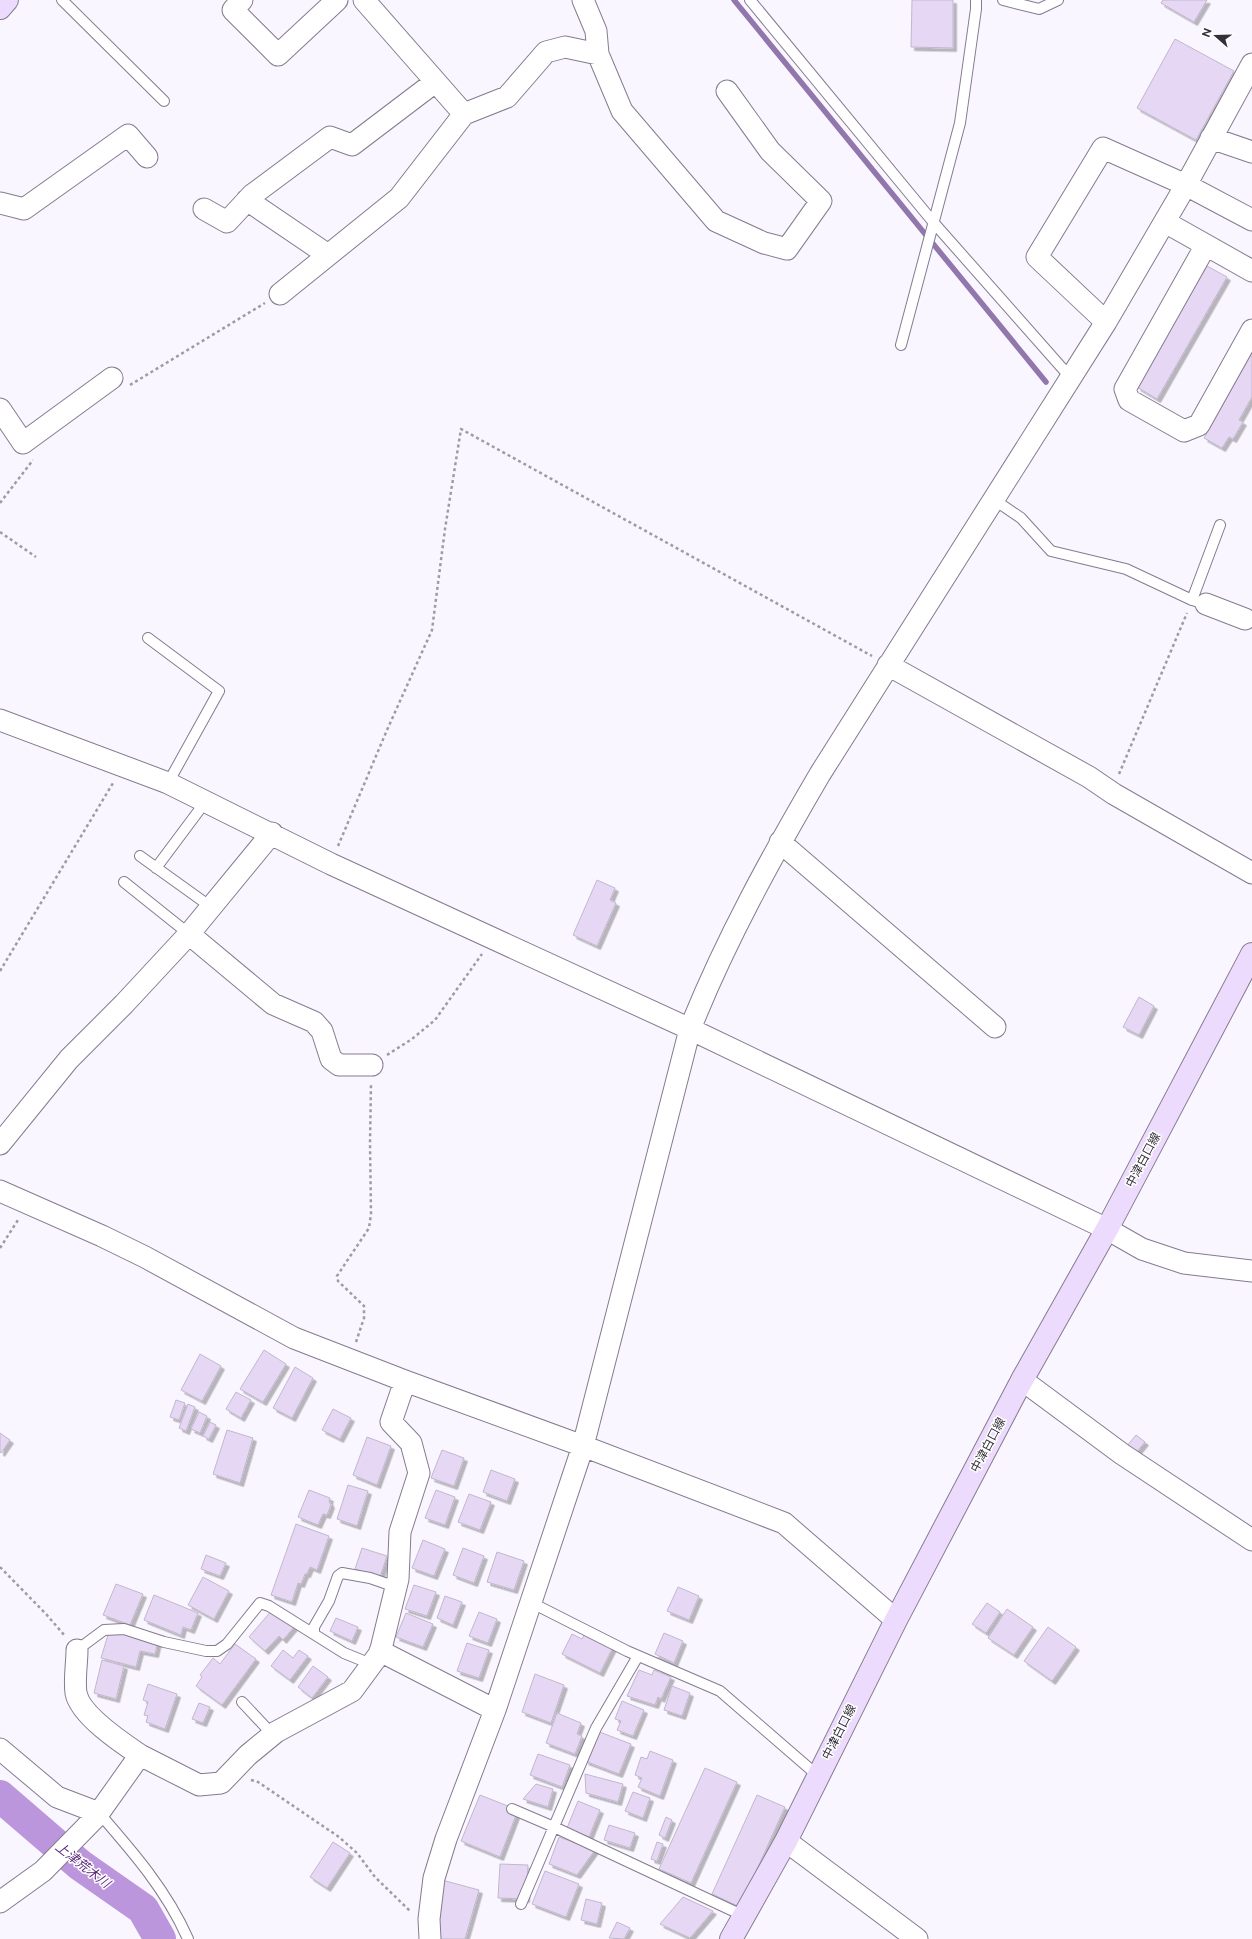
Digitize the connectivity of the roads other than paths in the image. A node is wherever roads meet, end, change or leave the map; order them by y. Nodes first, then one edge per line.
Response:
1 (7, 0) edge
2 (62, 0) edge
3 (242, 0) edge
4 (337, 0) edge
5 (364, 0) edge
6 (583, 0) edge
7 (750, 0) edge
8 (976, 0) edge
9 (1003, 0) edge
10 (1058, 0) edge
11 (0, 8) edge
12 (598, 54) junction
13 (1252, 64) edge
14 (436, 82) junction
15 (727, 91) dead end
16 (164, 102) dead end
17 (464, 114) junction
18 (1211, 138) junction
19 (1252, 152) edge
20 (147, 157) dead end
21 (1186, 186) junction
22 (247, 200) junction
23 (0, 203) edge
24 (204, 209) dead end
25 (1252, 220) edge
26 (1165, 222) junction
27 (934, 223) junction
28 (1206, 245) junction
29 (328, 255) junction
30 (1252, 271) edge
31 (280, 294) road end
32 (1106, 322) junction
33 (1252, 330) edge
34 (901, 345) dead end
35 (1070, 377) junction
36 (121, 382) road end
37 (0, 409) edge
38 (993, 500) junction
39 (1220, 525) dead end
40 (1199, 602) junction
41 (1250, 615) edge
42 (148, 638) dead end
43 (888, 665) junction
44 (0, 720) edge
45 (168, 783) junction
46 (206, 801) junction
47 (272, 833) junction
48 (780, 842) junction
49 (140, 856) dead end
50 (156, 868) junction
51 (1252, 873) edge
52 (124, 882) dead end
53 (211, 908) junction
54 (189, 934) junction
55 (1252, 954) edge
56 (995, 1027) dead end
57 (690, 1029) junction
58 (372, 1065) road end
59 (0, 1144) edge
60 (0, 1191) edge
61 (1107, 1229) junction
62 (1252, 1272) edge
63 (1022, 1380) junction
64 (405, 1381) junction
65 (584, 1446) junction
66 (1252, 1540) edge
67 (396, 1587) junction
68 (530, 1602) junction
69 (896, 1620) junction
70 (314, 1634) junction
71 (77, 1650) joint
72 (638, 1656) junction
73 (376, 1658) junction
74 (242, 1702) dead end
75 (495, 1710) junction
76 (273, 1735) junction
77 (0, 1749) edge
78 (140, 1755) junction
79 (817, 1775) junction
80 (512, 1809) dead end
81 (98, 1815) junction
82 (554, 1826) junction
83 (786, 1841) junction
84 (0, 1902) edge
85 (521, 1904) dead end
86 (744, 1916) junction
87 (430, 1933) edge
88 (188, 1939) edge
89 (731, 1939) edge
90 (917, 1939) edge

1 - 11 main road
2 - 16 lane
3 - 4 street
5 - 14 street
6 - 12 street
7 - 27 lane
8 - 27 lane
9 - 10 lane
12 - 15 street
12 - 17 street
13 - 18 street
14 - 17 street
14 - 22 street
17 - 29 street
18 - 19 street
18 - 21 street
20 - 23 street
21 - 25 street
21 - 26 street
21 - 32 street
22 - 24 street
22 - 29 street
26 - 28 street
26 - 32 street
27 - 34 lane
27 - 35 lane
28 - 30 street
28 - 33 street
29 - 31 street
32 - 35 street
35 - 38 street
36 - 37 street
38 - 40 lane
38 - 43 street
39 - 40 lane
40 - 41 street
42 - 45 lane
43 - 48 street
43 - 51 street
44 - 45 street
45 - 46 street
46 - 47 street
46 - 50 lane
47 - 53 street
47 - 57 street
48 - 56 street
48 - 57 street
49 - 50 lane
50 - 53 lane
52 - 54 lane
53 - 54 street
54 - 58 street
54 - 59 street
55 - 61 main road, 中津白口線
57 - 61 street
57 - 65 street
60 - 64 street
61 - 62 street
61 - 63 main road, 中津白口線
63 - 66 street
63 - 69 main road, 中津白口線
64 - 65 street
64 - 67 street
65 - 68 street
65 - 69 street
67 - 70 lane
67 - 73 street
68 - 72 lane
68 - 75 street
69 - 79 main road, 中津白口線
70 - 71 lane
70 - 73 lane
71 - 78 street
72 - 79 lane
72 - 82 lane
73 - 75 street
73 - 76 street
74 - 76 lane
75 - 87 street
76 - 78 street
77 - 81 street
78 - 81 street
79 - 83 main road, 中津白口線
80 - 82 lane
81 - 84 street
81 - 88 lane
82 - 85 lane
82 - 86 lane
83 - 86 main road, 中津白口線
83 - 90 street
86 - 89 main road, 中津白口線

